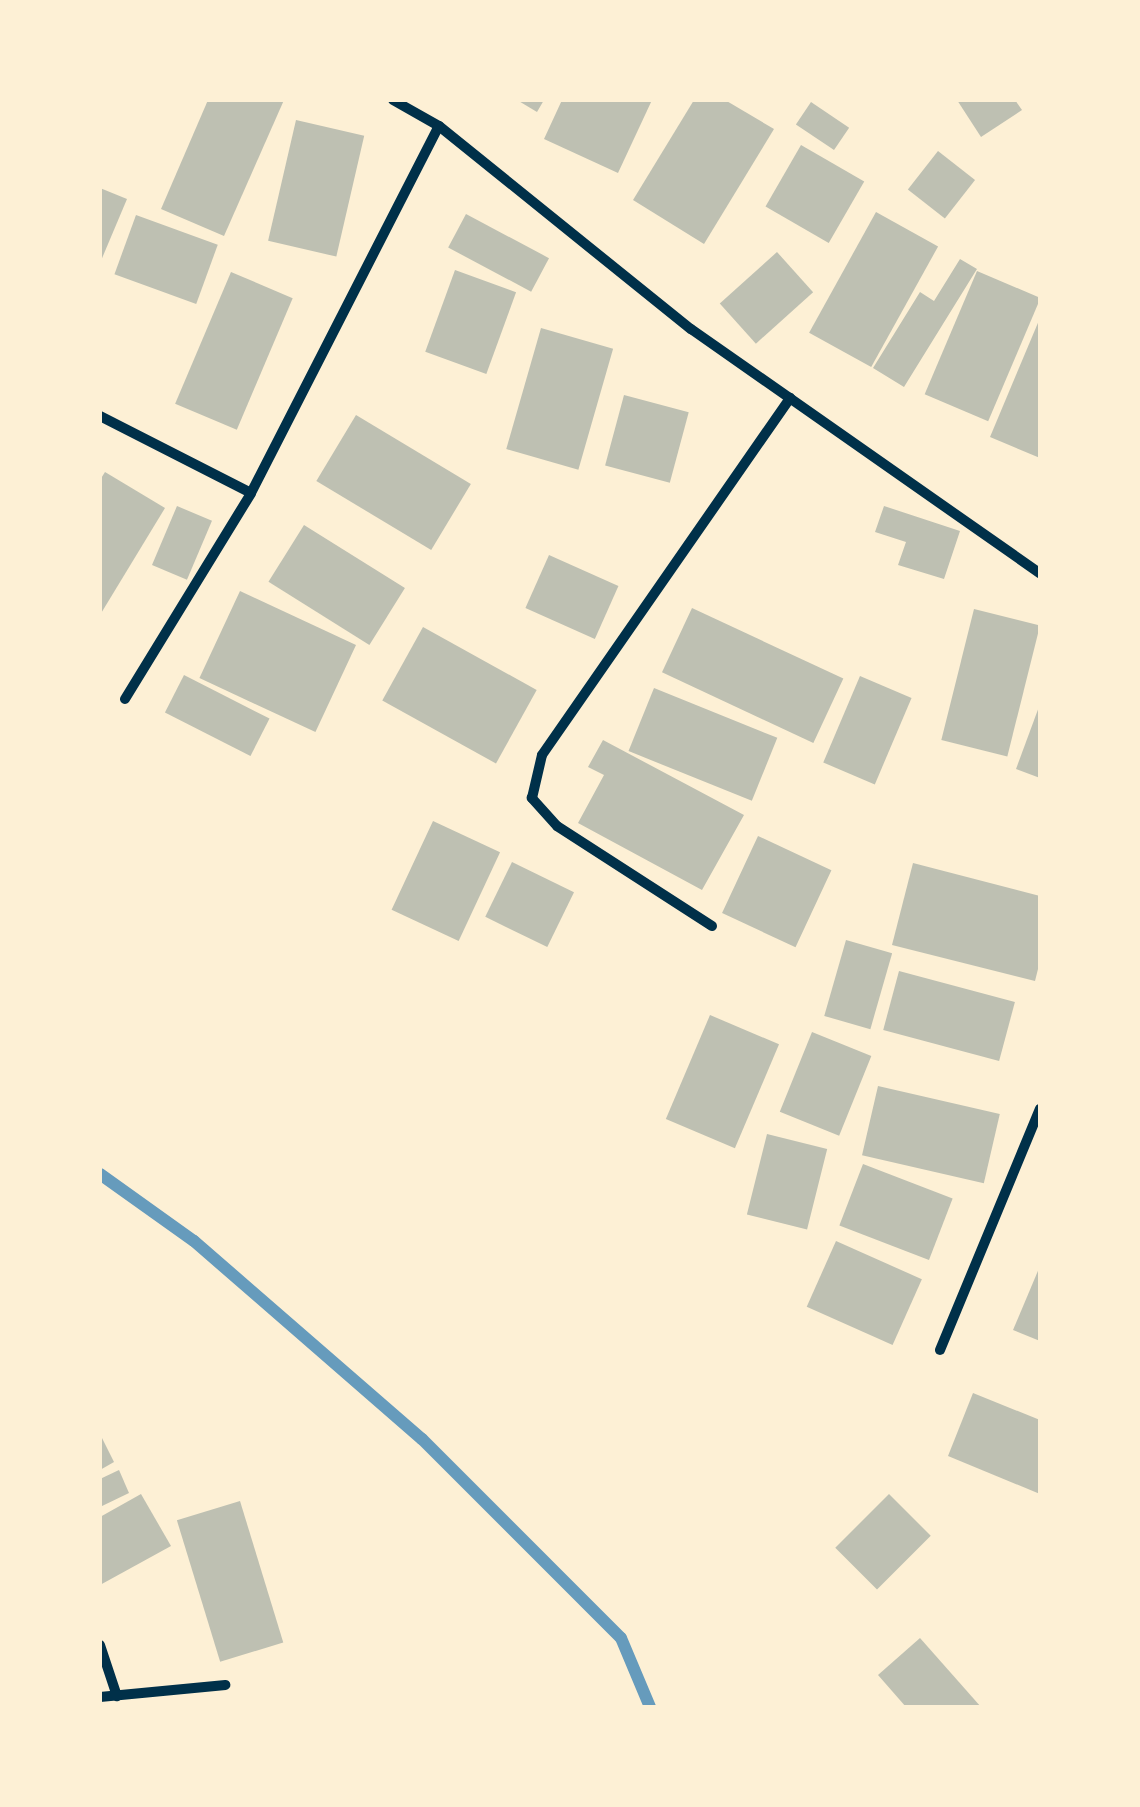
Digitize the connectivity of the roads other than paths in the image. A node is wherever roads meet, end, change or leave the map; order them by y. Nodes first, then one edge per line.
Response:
1 (393, 100) edge
2 (439, 126) junction
3 (790, 398) junction
4 (100, 416) edge
5 (251, 492) junction
6 (1040, 573) edge
7 (126, 699) dead end
8 (712, 926) dead end
9 (1040, 1109) edge
10 (940, 1350) dead end
11 (100, 1645) edge
12 (225, 1685) dead end
13 (118, 1696) junction
14 (100, 1697) edge

1 - 2 street
2 - 3 street
2 - 5 street
3 - 6 street
3 - 8 street
4 - 5 street
5 - 7 street
9 - 10 street
11 - 13 street
12 - 13 street
13 - 14 street

